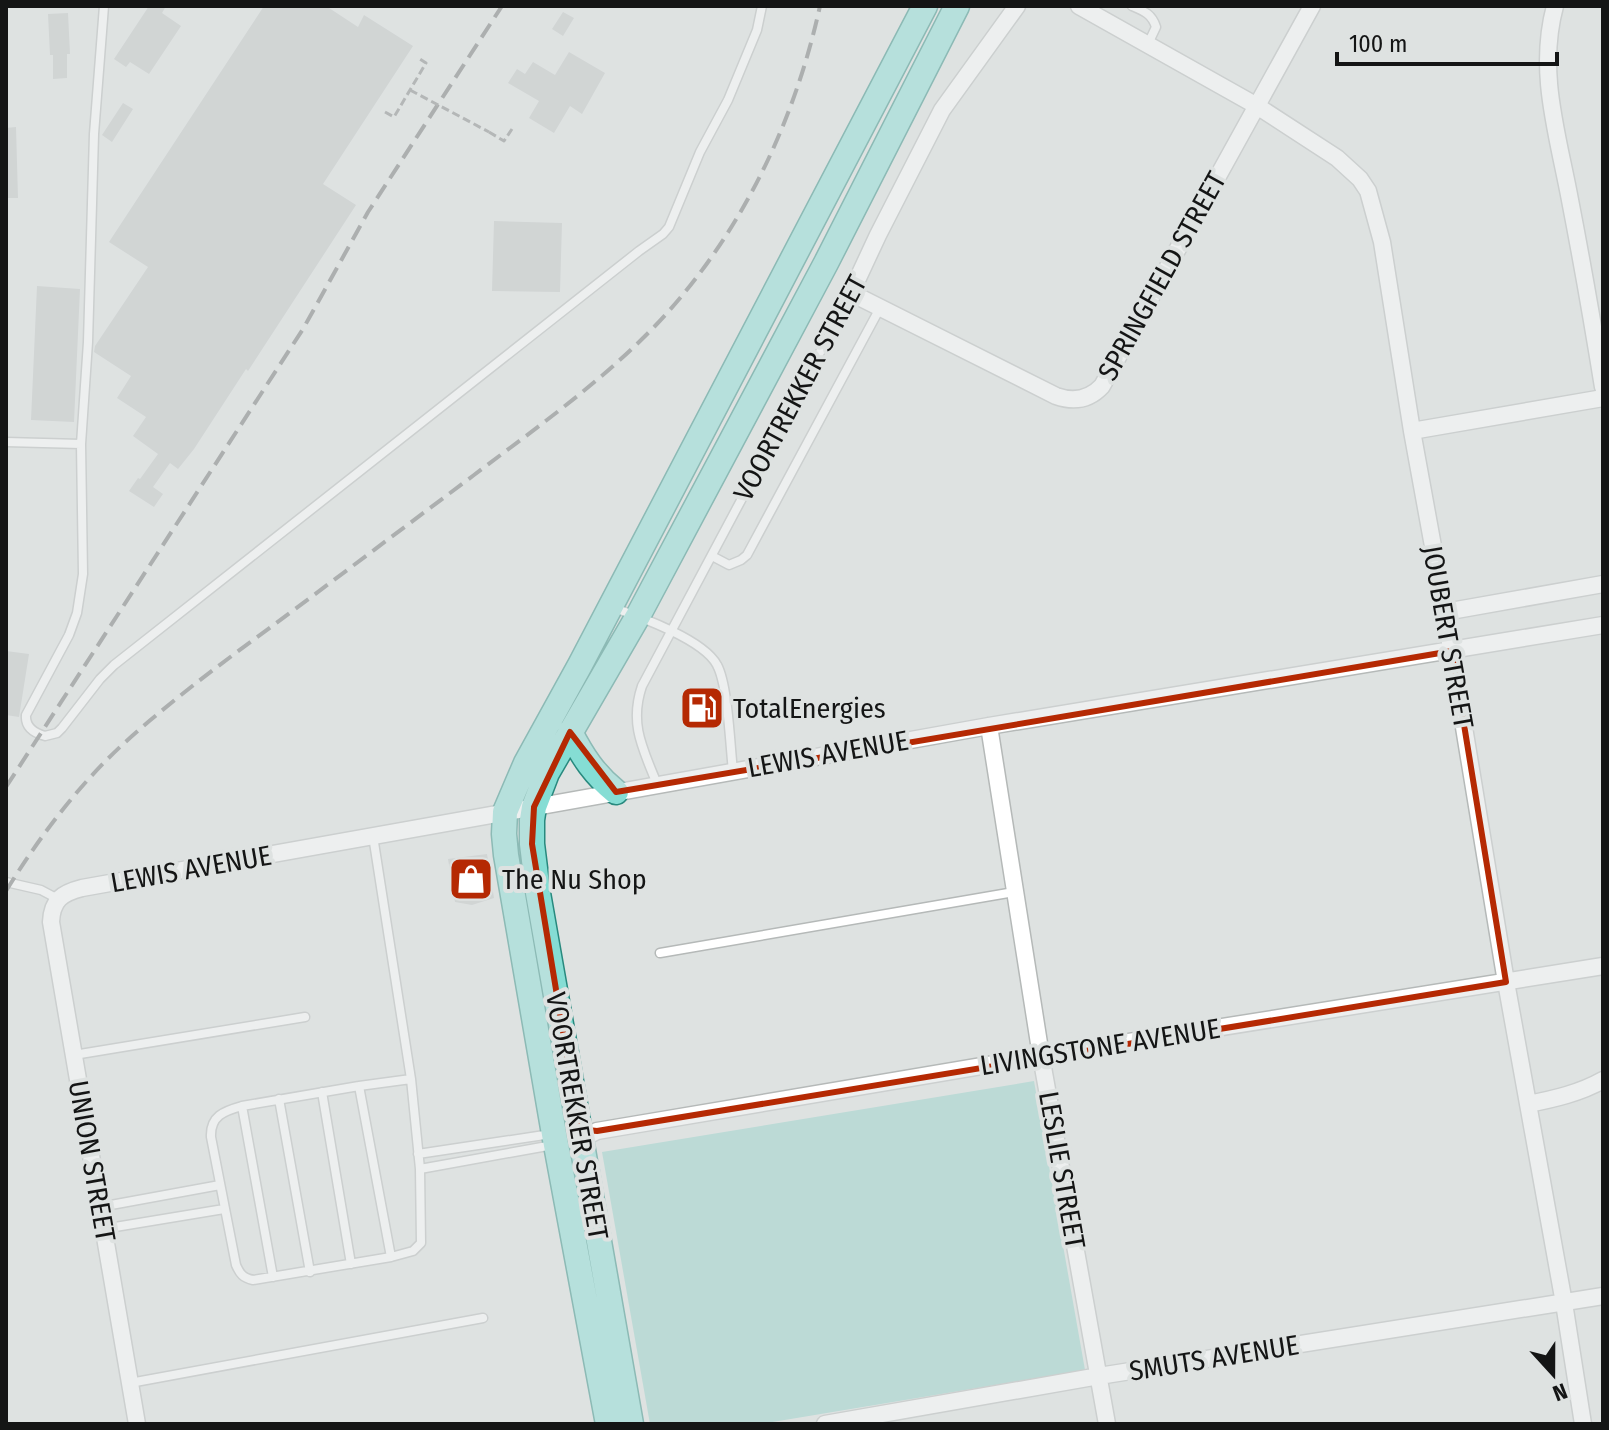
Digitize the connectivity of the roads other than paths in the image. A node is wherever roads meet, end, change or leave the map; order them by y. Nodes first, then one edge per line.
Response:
1 (104, 6) edge
2 (762, 6) edge
3 (925, 6) edge
4 (957, 6) edge
5 (1017, 6) edge
6 (1079, 6) edge
7 (1132, 6) edge
8 (1312, 6) edge
9 (1555, 6) edge
10 (1148, 44) junction
11 (1257, 106) junction
12 (851, 293) junction
13 (772, 298) junction
14 (880, 308) junction
15 (800, 313) junction
16 (1603, 387) edge
17 (1603, 398) edge
18 (1412, 431) junction
19 (6, 442) edge
20 (81, 444) junction
21 (712, 556) junction
22 (1603, 584) edge
23 (609, 607) junction
24 (1445, 612) junction
25 (638, 616) junction
26 (1603, 625) edge
27 (672, 631) junction
28 (1452, 651) junction
29 (989, 726) junction
30 (570, 732) junction
31 (733, 771) junction
32 (657, 784) junction
33 (616, 792) junction
34 (534, 807) junction
35 (505, 812) junction
36 (373, 836) junction
37 (6, 882) edge
38 (1015, 892) junction
39 (58, 899) junction
40 (660, 953) dead end
41 (1603, 966) edge
42 (1506, 982) junction
43 (305, 1017) dead end
44 (74, 1055) junction
45 (1041, 1056) junction
46 (411, 1079) junction
47 (1603, 1080) edge
48 (359, 1086) junction
49 (322, 1092) junction
50 (279, 1099) junction
51 (1528, 1104) junction
52 (242, 1106) junction
53 (586, 1133) junction
54 (555, 1139) junction
55 (418, 1154) junction
56 (420, 1169) junction
57 (220, 1185) junction
58 (100, 1208) junction
59 (224, 1209) junction
60 (103, 1229) junction
61 (391, 1257) junction
62 (351, 1264) junction
63 (310, 1272) junction
64 (273, 1277) junction
65 (1603, 1296) edge
66 (1564, 1303) junction
67 (483, 1318) dead end
68 (1099, 1376) junction
69 (130, 1383) junction
70 (137, 1424) edge
71 (608, 1424) edge
72 (631, 1424) edge
73 (825, 1424) edge
74 (1107, 1424) edge
75 (1583, 1424) edge

1 - 20 lane
2 - 20 lane
3 - 13 main road
4 - 15 main road, VOORTREKKER STREET
5 - 12 street, VOORTREKKER STREET
6 - 10 street, JOUBERT STREET
7 - 10 lane
8 - 11 street, SPRINGFIELD STREET
9 - 16 street
10 - 11 street, JOUBERT STREET
11 - 14 street, SPRINGFIELD STREET
11 - 18 street, JOUBERT STREET
12 - 14 street, SPRINGFIELD STREET
12 - 21 lane, VOORTREKKER STREET
13 - 15 main road
13 - 23 main road
14 - 21 lane
15 - 25 main road, VOORTREKKER STREET
17 - 18 street
18 - 24 street, JOUBERT STREET
19 - 20 lane
21 - 27 lane, VOORTREKKER STREET
22 - 24 street
23 - 25 lane
23 - 35 main road
24 - 28 street, JOUBERT STREET
25 - 27 lane
25 - 30 main road, VOORTREKKER STREET
26 - 28 street, LEWIS AVENUE
27 - 31 lane
27 - 32 lane, VOORTREKKER STREET
28 - 29 street, LEWIS AVENUE
28 - 42 street, JOUBERT STREET
29 - 31 street, LEWIS AVENUE
29 - 38 street, LESLIE STREET
30 - 33 main road
30 - 34 main road, VOORTREKKER STREET
31 - 32 street, LEWIS AVENUE
32 - 33 street, LEWIS AVENUE
33 - 34 street, LEWIS AVENUE
34 - 35 street, LEWIS AVENUE
34 - 53 main road, VOORTREKKER STREET
35 - 36 street, LEWIS AVENUE
35 - 54 main road, VOORTREKKER STREET
36 - 39 street, LEWIS AVENUE
36 - 46 lane
37 - 39 lane
38 - 40 lane
38 - 45 street, LESLIE STREET
39 - 44 street, UNION STREET
41 - 42 street, LIVINGSTONE AVENUE
42 - 45 street, LIVINGSTONE AVENUE
42 - 51 street, JOUBERT STREET
43 - 44 lane
44 - 58 street, UNION STREET
45 - 53 street, LIVINGSTONE AVENUE
45 - 68 street, LESLIE STREET
46 - 48 lane
46 - 55 lane
47 - 51 street
48 - 49 lane
48 - 61 lane
49 - 50 lane
49 - 62 lane
50 - 52 lane
50 - 63 lane
51 - 66 street, JOUBERT STREET
52 - 57 lane
52 - 64 lane
53 - 54 lane, LIVINGSTONE AVENUE
53 - 72 main road, VOORTREKKER STREET
54 - 55 lane, LIVINGSTONE AVENUE
54 - 56 lane, LIVINGSTONE AVENUE
54 - 71 main road, VOORTREKKER STREET
55 - 56 lane
56 - 61 lane
57 - 58 lane
57 - 59 lane
58 - 60 street, UNION STREET
59 - 60 lane
59 - 64 lane
60 - 69 street, UNION STREET
61 - 62 lane
62 - 63 lane
63 - 64 lane
65 - 66 street, SMUTS AVENUE
66 - 68 street, SMUTS AVENUE
66 - 75 street, JOUBERT STREET
67 - 69 lane
68 - 73 street, SMUTS AVENUE
68 - 74 street, LESLIE STREET
69 - 70 street, UNION STREET

